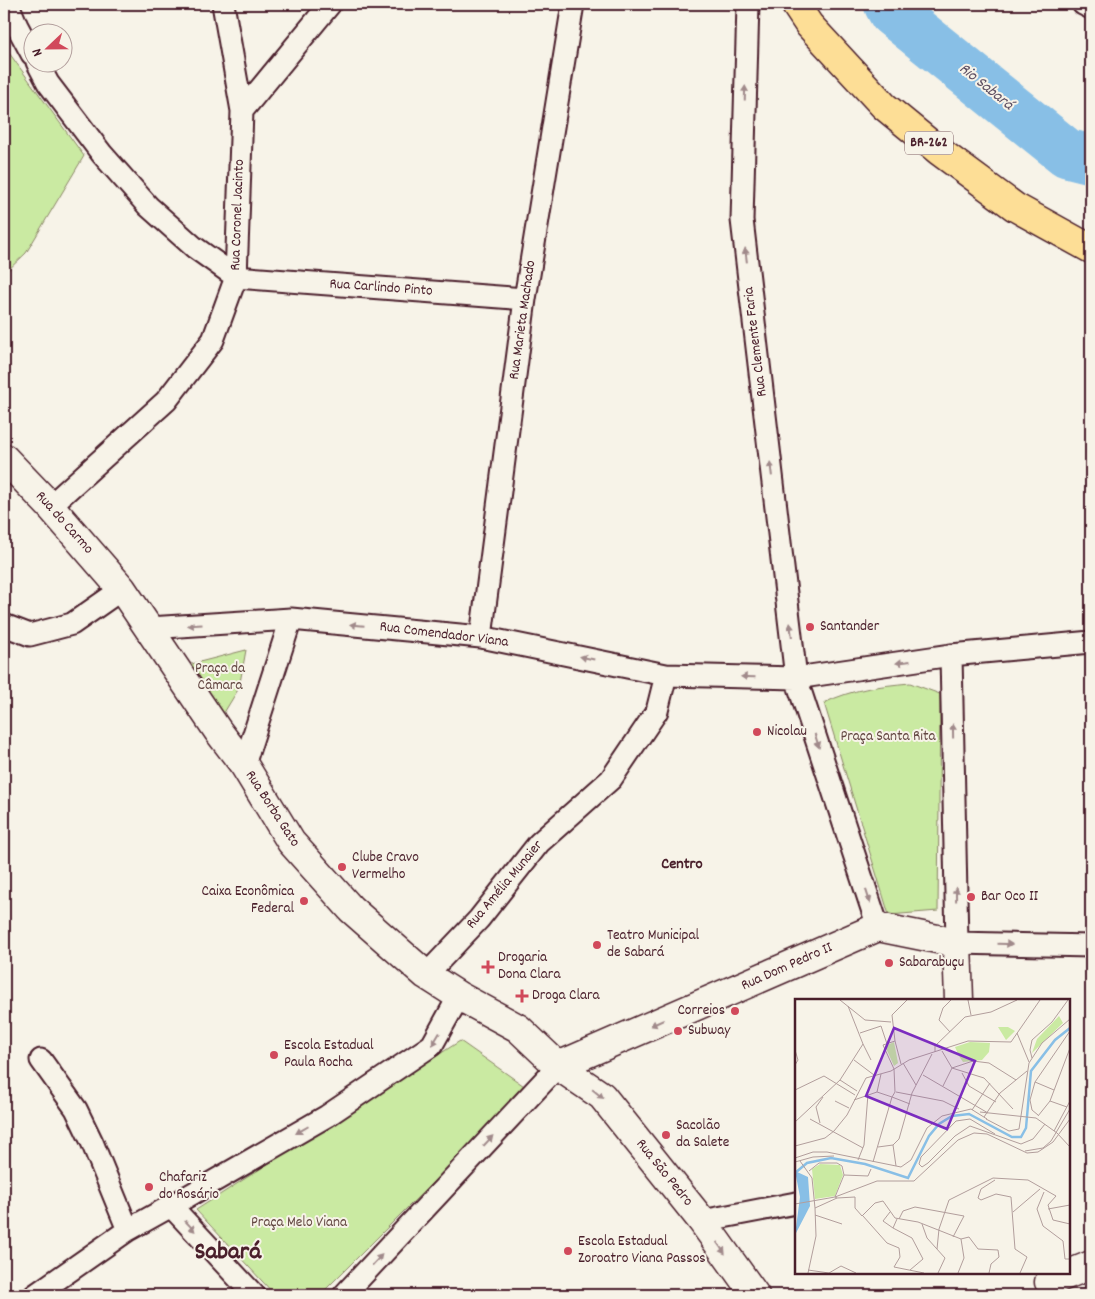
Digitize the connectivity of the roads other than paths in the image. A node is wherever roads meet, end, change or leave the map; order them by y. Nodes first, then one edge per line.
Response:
1 (8, 4) edge
2 (223, 4) edge
3 (330, 4) edge
4 (573, 4) edge
5 (748, 4) edge
6 (794, 4) edge
7 (1083, 4) edge
8 (1091, 8) edge
9 (22, 35) edge
10 (42, 72) edge
11 (242, 111) junction
12 (1091, 249) edge
13 (236, 277) junction
14 (525, 299) junction
15 (4, 458) edge
16 (50, 506) junction
17 (122, 589) junction
18 (291, 619) junction
19 (4, 625) edge
20 (149, 628) junction
21 (481, 636) junction
22 (1091, 642) edge
23 (951, 655) junction
24 (666, 675) junction
25 (796, 678) junction
26 (244, 765) junction
27 (878, 927) junction
28 (956, 942) junction
29 (1091, 946) edge
30 (426, 975) junction
31 (459, 996) junction
32 (960, 999) edge
33 (41, 1060) dead end
34 (558, 1066) junction
35 (795, 1203) edge
36 (171, 1206) junction
37 (702, 1221) junction
38 (128, 1230) junction
39 (1091, 1266) edge
40 (1051, 1283) edge
41 (35, 1295) edge
42 (254, 1295) edge
43 (344, 1295) edge
44 (755, 1295) edge

1 - 9 street
2 - 11 street, Rua Coronel Jacinto
3 - 11 street
4 - 14 street, Rua Marieta Machado
25 -> 5 street, Rua Clemente Faria
6 - 12 main road, BR-262
7 - 8 street
10 - 13 street
11 - 13 street, Rua Coronel Jacinto
13 - 14 street, Rua Carlindo Pinto
13 - 16 street, Rua Coronel Jacinto
14 - 21 street, Rua Marieta Machado
15 - 16 main road, Rua do Carmo
16 - 17 main road, Rua do Carmo
17 - 19 street
17 - 20 main road, Rua Borba Gato
18 -> 20 street, Rua Comendador Viana
21 -> 18 street, Rua Comendador Viana
18 - 26 street
20 - 26 main road, Rua Borba Gato
24 -> 21 street, Rua Comendador Viana
22 - 23 street
23 -> 25 street
28 -> 23 street
25 -> 24 street, Rua Comendador Viana
24 - 30 street, Rua Amélia Munaier
25 -> 27 street
26 - 30 main road, Rua Borba Gato
27 - 28 main road
27 -> 34 main road, Rua Dom Pedro II
28 -> 29 street
28 - 32 main road
30 - 31 main road, Rua Borba Gato
31 - 34 main road
31 -> 36 street
33 - 38 street
34 -> 37 main road, Rua São Pedro
43 -> 34 street
35 - 37 street
36 - 38 street
36 -> 42 street
37 -> 44 main road, Rua São Pedro
38 - 41 street
39 - 40 main road

